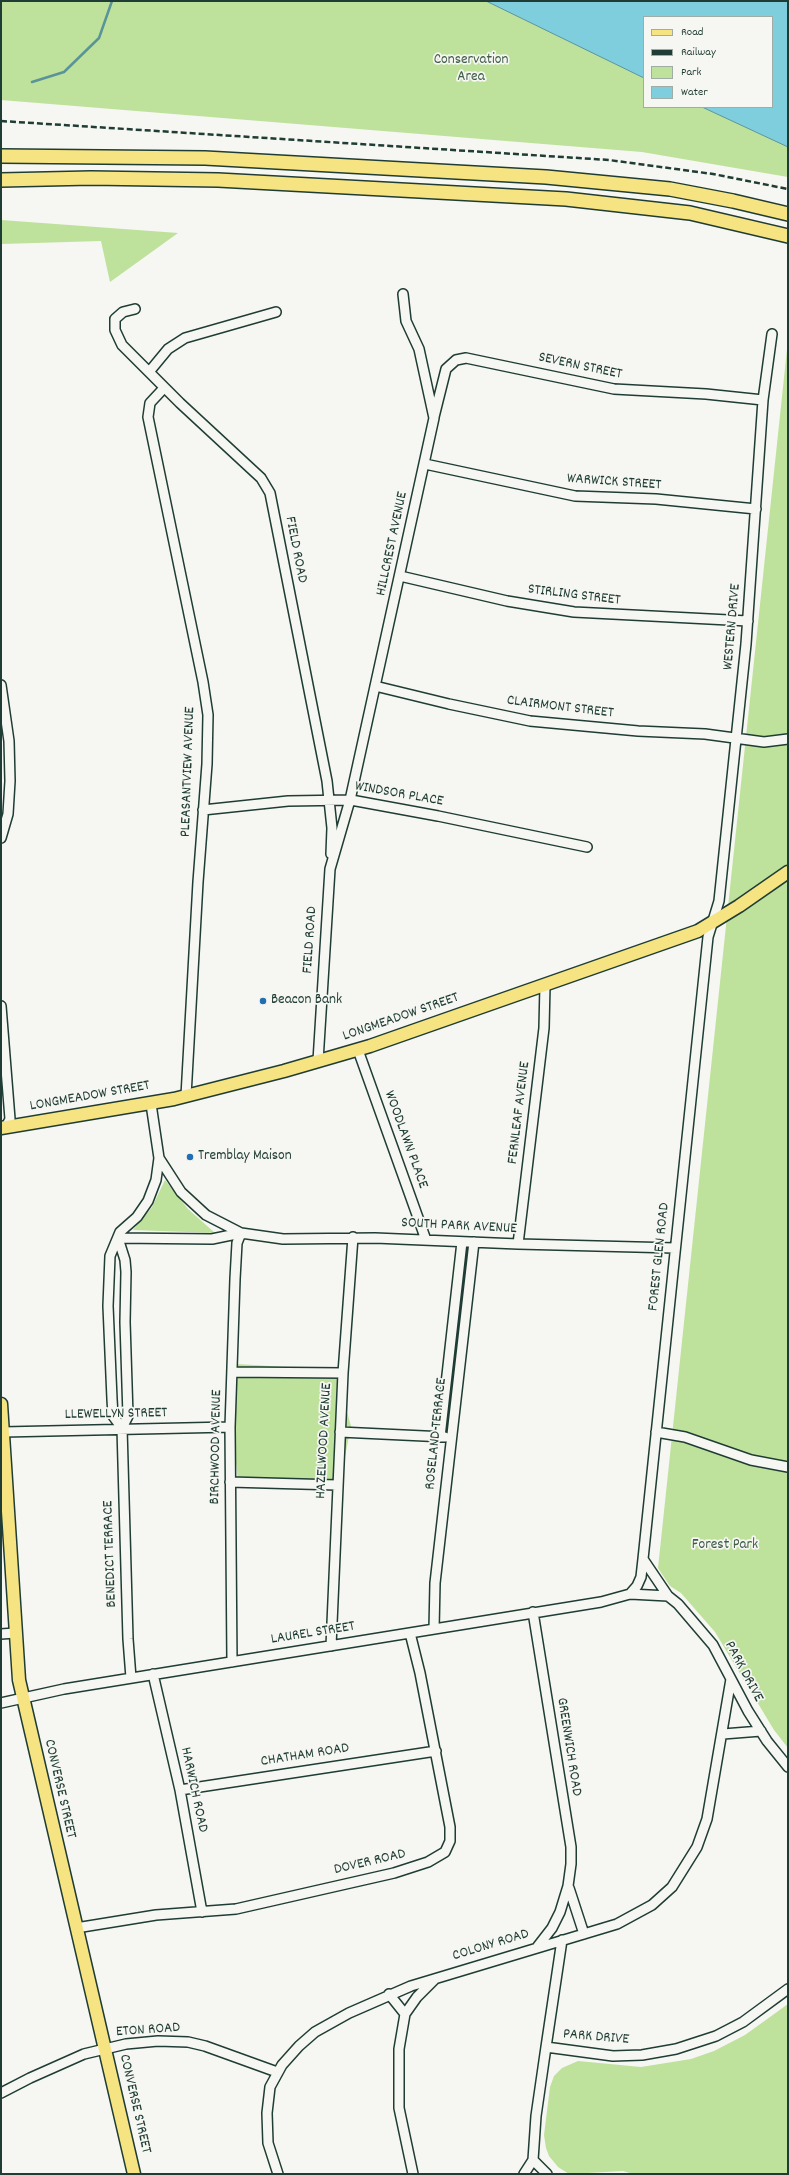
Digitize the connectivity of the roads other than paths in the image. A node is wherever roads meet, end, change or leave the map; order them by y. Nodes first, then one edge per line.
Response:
1 (1, 156) edge
2 (1, 180) edge
3 (788, 214) edge
4 (788, 236) edge
5 (403, 294) dead end
6 (135, 309) dead end
7 (276, 312) dead end
8 (772, 334) dead end
9 (149, 372) junction
10 (164, 388) junction
11 (763, 400) junction
12 (434, 418) junction
13 (425, 464) junction
14 (756, 509) junction
15 (400, 576) junction
16 (748, 621) junction
17 (1, 685) edge
18 (374, 686) junction
19 (4, 705) junction
20 (1, 715) edge
21 (741, 738) junction
22 (788, 739) edge
23 (1, 749) edge
24 (10, 761) junction
25 (328, 800) junction
26 (350, 800) junction
27 (203, 810) junction
28 (1, 838) edge
29 (587, 847) dead end
30 (330, 869) junction
31 (788, 872) edge
32 (713, 921) junction
33 (545, 985) junction
34 (1, 1006) edge
35 (358, 1050) junction
36 (318, 1061) junction
37 (186, 1096) junction
38 (151, 1104) junction
39 (3, 1131) edge
40 (159, 1158) junction
41 (241, 1233) junction
42 (353, 1237) junction
43 (118, 1238) junction
44 (426, 1240) junction
45 (462, 1242) junction
46 (474, 1242) junction
47 (518, 1244) junction
48 (675, 1248) junction
49 (232, 1372) junction
50 (342, 1373) junction
51 (1, 1404) edge
52 (1, 1410) edge
53 (122, 1428) junction
54 (230, 1428) junction
55 (2, 1432) junction
56 (340, 1432) junction
57 (656, 1432) junction
58 (440, 1437) junction
59 (451, 1437) junction
60 (788, 1467) edge
61 (230, 1482) junction
62 (337, 1485) junction
63 (4, 1522) edge
64 (643, 1558) junction
65 (630, 1594) junction
66 (668, 1596) junction
67 (533, 1612) junction
68 (434, 1629) junction
69 (15, 1633) junction
70 (410, 1633) junction
71 (1, 1634) edge
72 (331, 1646) junction
73 (232, 1662) junction
74 (153, 1674) junction
75 (131, 1678) junction
76 (731, 1679) junction
77 (22, 1698) junction
78 (1, 1703) edge
79 (761, 1732) junction
80 (723, 1734) junction
81 (436, 1751) junction
82 (788, 1767) edge
83 (180, 1790) junction
84 (568, 1886) junction
85 (202, 1912) junction
86 (76, 1928) junction
87 (584, 1934) junction
88 (562, 1940) junction
89 (538, 1946) junction
90 (436, 1977) junction
91 (788, 1989) edge
92 (389, 1994) junction
93 (404, 2014) junction
94 (546, 2047) junction
95 (105, 2049) junction
96 (277, 2072) junction
97 (1, 2093) edge
98 (533, 2160) junction
99 (134, 2174) edge
100 (278, 2174) edge
101 (413, 2174) edge
102 (524, 2174) edge
103 (547, 2174) edge

1 - 3 highway
2 - 4 highway
5 - 12 street, HILLCREST AVENUE
6 - 9 street, FIELD ROAD
7 - 9 street
8 - 11 street, WESTERN DRIVE
9 - 10 street, FIELD ROAD
10 - 25 street, FIELD ROAD
10 - 27 street, PLEASANTVIEW AVENUE
11 - 12 street, SEVERN STREET
11 - 14 street, WESTERN DRIVE
12 - 13 street, HILLCREST AVENUE
13 - 14 street, WARWICK STREET
13 - 15 street, HILLCREST AVENUE
14 - 16 street, WESTERN DRIVE
15 - 16 street, STIRLING STREET
15 - 18 street, HILLCREST AVENUE
16 - 21 street, WESTERN DRIVE
17 - 19 street
18 - 21 street, CLAIRMONT STREET
18 - 26 street, HILLCREST AVENUE
19 - 20 street
19 - 24 street
21 - 22 street, CLAIRMONT STREET
21 - 32 street, WESTERN DRIVE
23 - 24 street
24 - 28 street
25 - 26 street, WINDSOR PLACE
25 - 27 street, WINDSOR PLACE
25 - 30 street, FIELD ROAD
26 - 29 street, WINDSOR PLACE
26 - 30 street, FIELD ROAD
27 - 37 street, PLEASANTVIEW AVENUE
30 - 36 street, FIELD ROAD
31 - 32 main road, LONGMEADOW STREET
32 - 33 main road, LONGMEADOW STREET
32 - 48 street, FOREST GLEN ROAD
33 - 35 main road, LONGMEADOW STREET
33 - 47 street, FERNLEAF AVENUE
34 - 39 street
35 - 36 main road, LONGMEADOW STREET
35 - 44 street, WOODLAWN PLACE
36 - 37 main road, LONGMEADOW STREET
37 - 38 main road, LONGMEADOW STREET
38 - 39 main road, LONGMEADOW STREET
38 - 40 street, SOUTH PARK AVENUE
40 - 41 street, SOUTH PARK AVENUE
40 - 43 street, BENEDICT TERRACE
41 - 42 street, SOUTH PARK AVENUE
41 - 43 street, SOUTH PARK AVENUE
41 - 49 street, BIRCHWOOD AVENUE
42 - 44 street, SOUTH PARK AVENUE
42 - 50 street, HAZELWOOD AVENUE
43 - 53 street, BENEDICT TERRACE
43 - 53 street, BENEDICT TERRACE
44 - 45 street, SOUTH PARK AVENUE
45 - 46 street, SOUTH PARK AVENUE
45 - 58 street
46 - 47 street, SOUTH PARK AVENUE
46 - 59 street, ROSELAND TERRACE
47 - 48 street, SOUTH PARK AVENUE
48 - 57 street, FOREST GLEN ROAD
49 - 50 street
49 - 54 street, BIRCHWOOD AVENUE
50 - 56 street, HAZELWOOD AVENUE
51 - 52 main road, CONVERSE STREET
52 - 55 main road, CONVERSE STREET
53 - 54 street, LLEWELLYN STREET
53 - 55 street, LLEWELLYN STREET
53 - 75 street, BENEDICT TERRACE
54 - 61 street, BIRCHWOOD AVENUE
55 - 63 main road, CONVERSE STREET
56 - 58 street
56 - 62 street, HAZELWOOD AVENUE
57 - 60 street
57 - 64 street, FOREST GLEN ROAD
58 - 59 street
59 - 68 street, ROSELAND TERRACE
61 - 62 street
61 - 73 street, BIRCHWOOD AVENUE
62 - 72 street, HAZELWOOD AVENUE
63 - 69 main road, CONVERSE STREET
64 - 65 street, FOREST GLEN ROAD
64 - 66 street, PARK DRIVE
65 - 66 street
65 - 67 street, LAUREL STREET
66 - 76 street, PARK DRIVE
67 - 68 street, LAUREL STREET
67 - 84 street, GREENWICH ROAD
68 - 70 street, LAUREL STREET
69 - 71 street
69 - 77 main road, CONVERSE STREET
70 - 72 street, LAUREL STREET
70 - 81 street, DOVER ROAD
72 - 73 street, LAUREL STREET
73 - 74 street, LAUREL STREET
74 - 75 street, LAUREL STREET
74 - 83 street, HARWICH ROAD
75 - 77 street, LAUREL STREET
76 - 79 street, PARK DRIVE
76 - 80 street, COLONY ROAD
77 - 78 street, LAUREL STREET
77 - 86 main road, CONVERSE STREET
79 - 80 street
79 - 82 street, PARK DRIVE
80 - 87 street, COLONY ROAD
81 - 83 street, CHATHAM ROAD
81 - 85 street, DOVER ROAD
83 - 85 street, HARWICH ROAD
84 - 87 street, GREENWICH ROAD
84 - 89 street, GREENWICH ROAD
85 - 86 street, DOVER ROAD
86 - 95 main road, CONVERSE STREET
87 - 88 street, COLONY ROAD
88 - 89 street, COLONY ROAD
88 - 94 street
89 - 90 street, COLONY ROAD
90 - 92 street, COLONY ROAD
90 - 93 street
91 - 94 street, PARK DRIVE
92 - 93 street
92 - 96 street, COLONY ROAD
93 - 101 street
94 - 98 street, PARK DRIVE
95 - 96 street, ETON ROAD
95 - 97 street, ETON ROAD
95 - 99 main road, CONVERSE STREET
96 - 100 street, COLONY ROAD
98 - 102 street, PARK DRIVE
98 - 103 street

